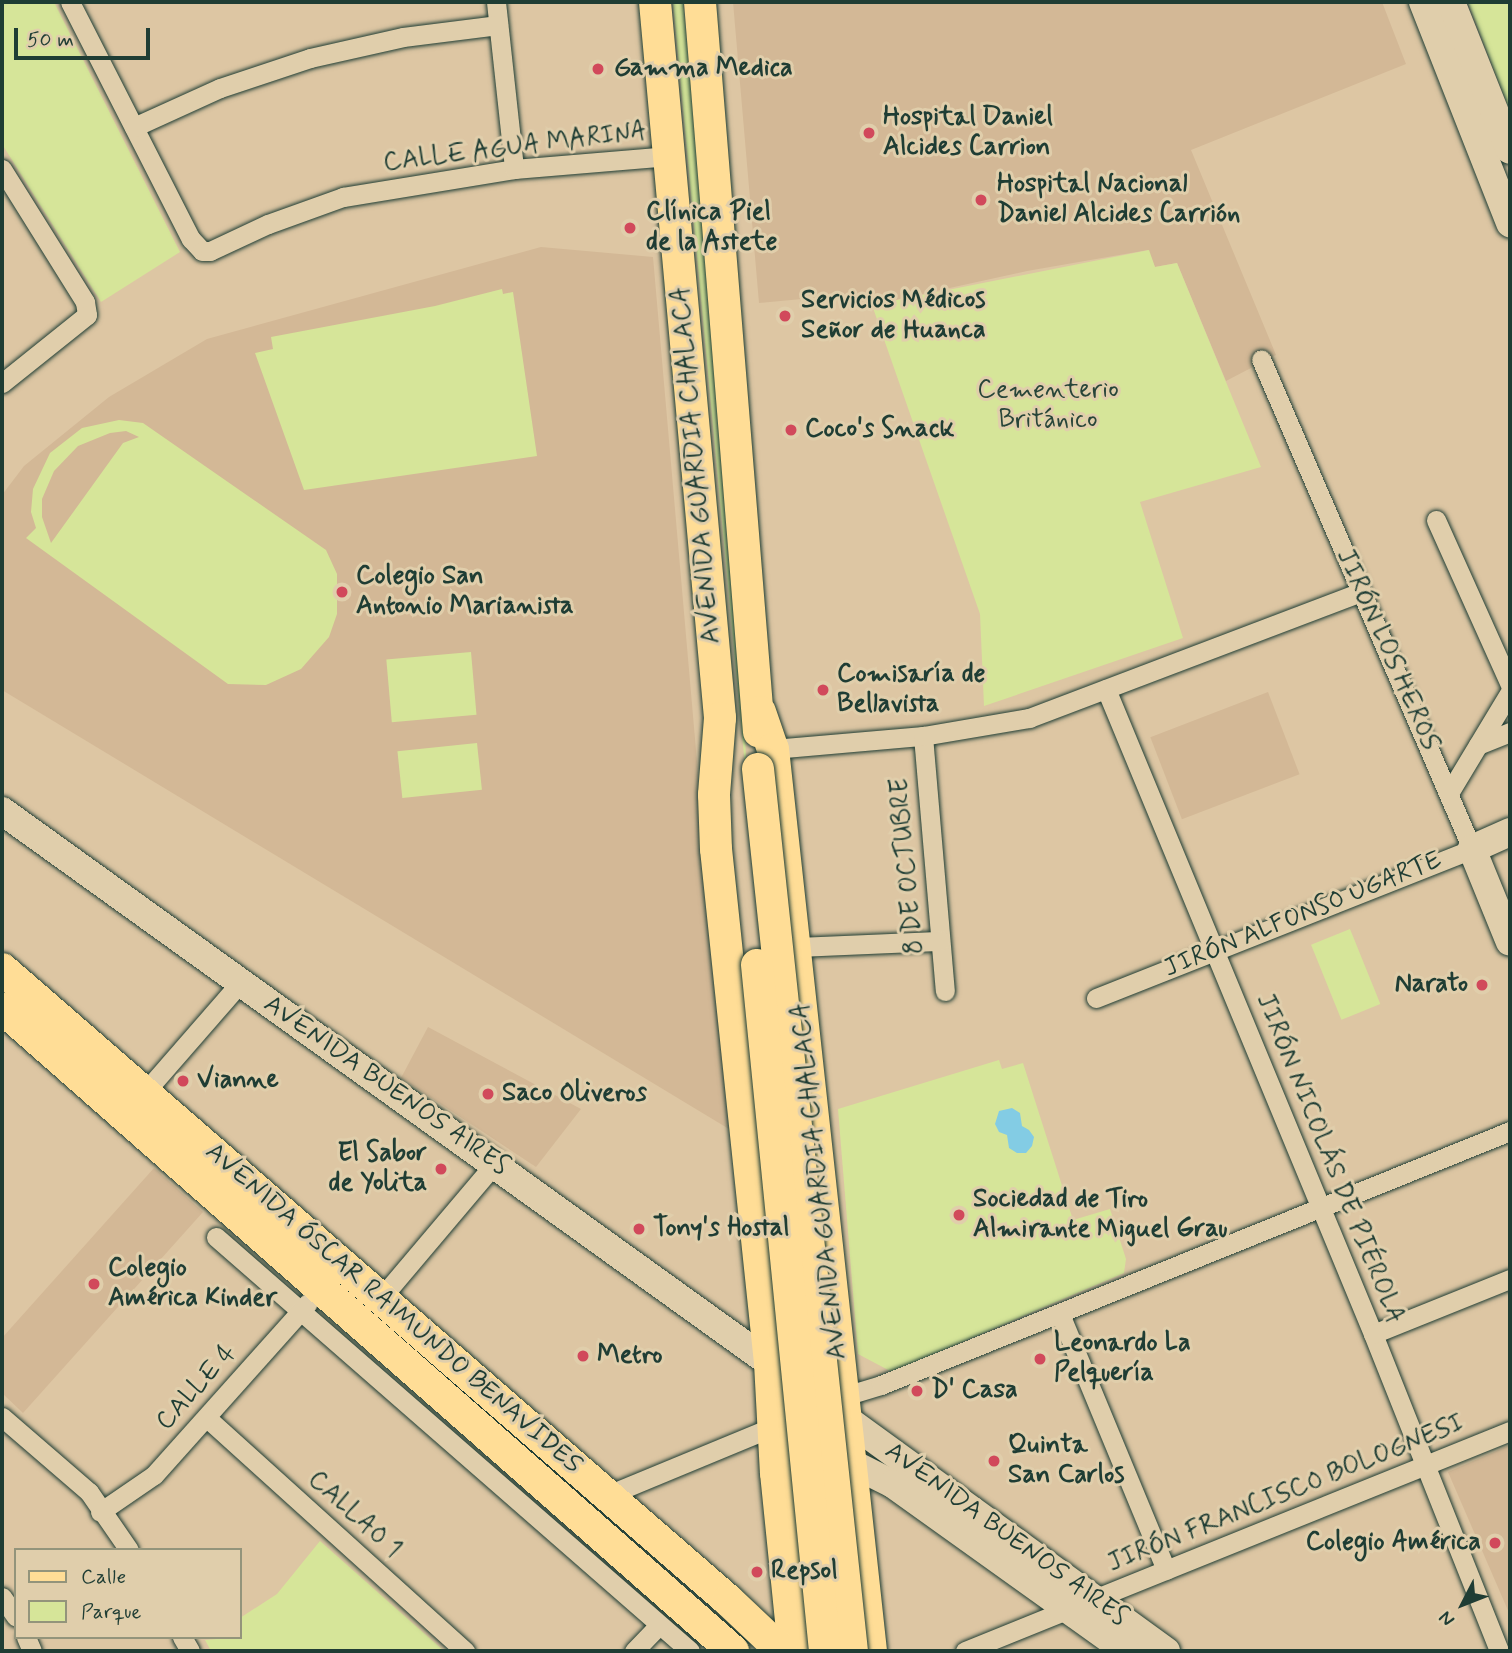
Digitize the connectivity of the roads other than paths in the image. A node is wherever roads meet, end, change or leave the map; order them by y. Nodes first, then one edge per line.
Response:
1 (70, 2) edge
2 (496, 2) edge
3 (655, 2) edge
4 (700, 2) edge
5 (1423, 2) edge
6 (1451, 2) edge
7 (498, 25) junction
8 (134, 127) junction
9 (1502, 153) edge
10 (669, 156) junction
11 (2, 169) edge
12 (514, 169) junction
13 (9, 195) edge
14 (1510, 223) edge
15 (1261, 359) dead end
16 (2, 383) edge
17 (1436, 520) dead end
18 (1361, 592) junction
19 (1510, 685) edge
20 (1107, 689) junction
21 (1510, 692) edge
22 (720, 718) junction
23 (1510, 732) edge
24 (923, 736) junction
25 (1478, 745) junction
26 (756, 762) junction
27 (1449, 793) junction
28 (2, 811) edge
29 (1510, 832) edge
30 (1472, 849) junction
31 (940, 941) junction
32 (1510, 942) edge
33 (795, 947) junction
34 (1214, 949) junction
35 (2, 969) edge
36 (241, 982) junction
37 (944, 991) dead end
38 (1096, 999) dead end
39 (2, 1008) edge
40 (144, 1093) junction
41 (1510, 1131) edge
42 (495, 1163) junction
43 (246, 1201) junction
44 (1321, 1207) junction
45 (216, 1237) dead end
46 (1510, 1279) edge
47 (381, 1298) junction
48 (311, 1299) junction
49 (1060, 1314) junction
50 (1373, 1334) junction
51 (770, 1363) junction
52 (844, 1407) junction
53 (2, 1418) edge
54 (207, 1418) junction
55 (773, 1428) junction
56 (1510, 1431) edge
57 (850, 1462) junction
58 (1424, 1465) junction
59 (608, 1495) junction
60 (100, 1512) junction
61 (127, 1548) edge
62 (1166, 1570) junction
63 (2, 1597) edge
64 (1096, 1601) junction
65 (1070, 1611) junction
66 (14, 1614) edge
67 (659, 1625) junction
68 (465, 1651) edge
69 (634, 1651) edge
70 (690, 1651) edge
71 (733, 1651) edge
72 (782, 1651) edge
73 (794, 1651) edge
74 (825, 1651) edge
75 (852, 1651) edge
76 (870, 1651) edge
77 (965, 1651) edge
78 (1126, 1651) edge
79 (1166, 1651) edge
80 (1499, 1651) edge

1 - 8 street
2 - 7 street
3 - 10 main road, AVENIDA GUARDIA CHALACA
4 - 26 main road, AVENIDA GUARDIA CHALACA
5 - 9 main road
6 - 9 main road
7 - 8 street
7 - 12 street
8 - 12 street, CALLE AGUA MARINA
9 - 14 main road
10 - 12 street, CALLE AGUA MARINA
10 - 22 main road, AVENIDA GUARDIA CHALACA
11 - 13 street
13 - 16 street
15 - 18 street, JIRÓN LOS HEROS
17 - 19 street
18 - 20 street
18 - 27 street, JIRÓN LOS HEROS
20 - 24 street
20 - 34 street, JIRÓN NICOLÁS DE PIÉROLA
21 - 25 street
22 - 26 main road, AVENIDA GUARDIA CHALACA
22 - 51 main road, AVENIDA GUARDIA CHALACA
23 - 25 street
24 - 26 street
24 - 31 street, 8 DE OCTUBRE
25 - 27 street
26 - 33 main road, AVENIDA GUARDIA CHALACA
26 - 74 main road, AVENIDA GUARDIA CHALACA, bridge
26 - 75 main road, AVENIDA GUARDIA CHALACA, bridge
27 - 30 street, JIRÓN LOS HEROS
28 - 36 main road, AVENIDA BUENOS AIRES
29 - 30 main road, JIRÓN ALFONSO UGARTE
30 - 32 main road, JIRÓN LOS HEROS
30 - 34 street, JIRÓN ALFONSO UGARTE
31 - 33 street
31 - 37 street, 8 DE OCTUBRE
33 - 52 main road, AVENIDA GUARDIA CHALACA
34 - 38 street, JIRÓN ALFONSO UGARTE
34 - 44 street, JIRÓN NICOLÁS DE PIÉROLA
35 - 40 main road, AVENIDA ÓSCAR RAIMUNDO BENAVIDES
36 - 40 street
36 - 42 main road, AVENIDA BUENOS AIRES
39 - 43 main road, AVENIDA ÓSCAR RAIMUNDO BENAVIDES
40 - 43 main road, AVENIDA ÓSCAR RAIMUNDO BENAVIDES
41 - 44 street
42 - 47 street
42 - 51 main road, AVENIDA BUENOS AIRES
43 - 47 main road, AVENIDA ÓSCAR RAIMUNDO BENAVIDES
43 - 48 main road, AVENIDA ÓSCAR RAIMUNDO BENAVIDES
44 - 49 street
44 - 50 street, JIRÓN NICOLÁS DE PIÉROLA
45 - 48 street, AVENIDA ÓSCAR RAIMUNDO BENAVIDES
46 - 50 street
47 - 59 main road, AVENIDA ÓSCAR RAIMUNDO BENAVIDES
48 - 54 street, CALLE 4
48 - 67 street, AVENIDA ÓSCAR RAIMUNDO BENAVIDES
48 - 71 main road, AVENIDA ÓSCAR RAIMUNDO BENAVIDES
49 - 52 street
49 - 62 street
50 - 58 street, JIRÓN NICOLÁS DE PIÉROLA
51 - 55 main road, AVENIDA GUARDIA CHALACA
52 - 55 street
52 - 57 main road, AVENIDA GUARDIA CHALACA
52 - 64 main road, AVENIDA BUENOS AIRES
53 - 60 street
54 - 60 street, CALLE 4
54 - 68 street, CALLAO 1
55 - 57 main road, AVENIDA BUENOS AIRES
55 - 59 street
55 - 73 main road, AVENIDA GUARDIA CHALACA
56 - 58 street, JIRÓN FRANCISCO BOLOGNESI
57 - 65 main road, AVENIDA BUENOS AIRES
57 - 76 main road, AVENIDA GUARDIA CHALACA
58 - 62 street, JIRÓN FRANCISCO BOLOGNESI
58 - 80 street, JIRÓN NICOLÁS DE PIÉROLA
59 - 72 main road, AVENIDA ÓSCAR RAIMUNDO BENAVIDES
60 - 61 street
62 - 64 street, JIRÓN FRANCISCO BOLOGNESI
63 - 66 street
64 - 65 street, JIRÓN FRANCISCO BOLOGNESI
64 - 79 main road, AVENIDA BUENOS AIRES
65 - 77 street, JIRÓN FRANCISCO BOLOGNESI
65 - 78 main road, AVENIDA BUENOS AIRES
67 - 69 street
67 - 70 street, AVENIDA ÓSCAR RAIMUNDO BENAVIDES

